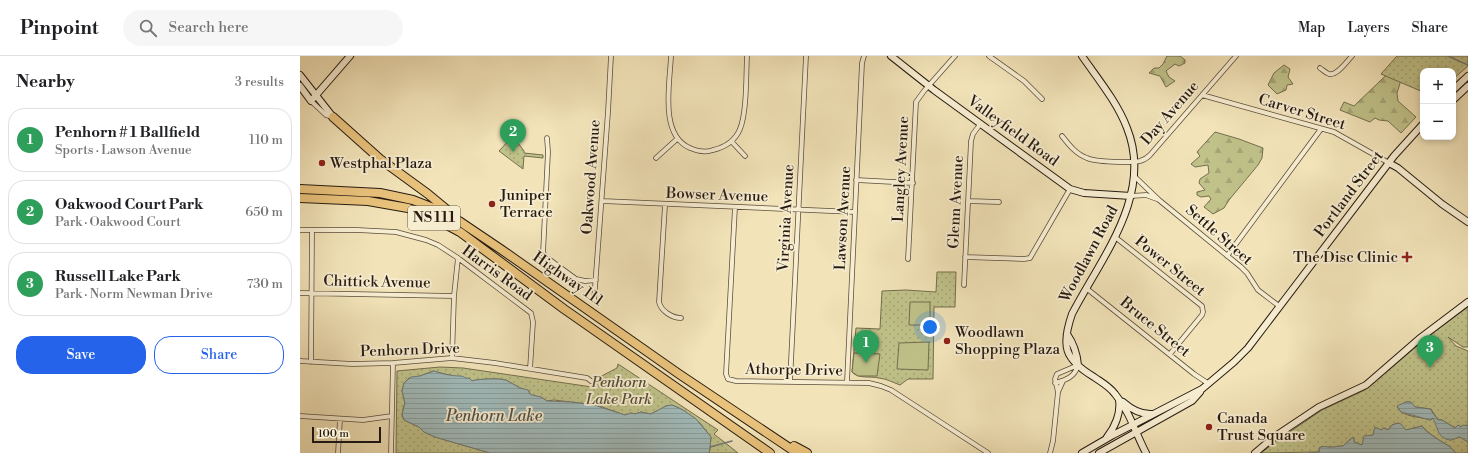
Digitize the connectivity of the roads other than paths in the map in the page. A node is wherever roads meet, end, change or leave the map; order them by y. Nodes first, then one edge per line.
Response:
1 (350, 56) edge
2 (611, 56) edge
3 (671, 56) edge
4 (747, 56) edge
5 (806, 56) edge
6 (864, 56) edge
7 (891, 56) edge
8 (955, 56) edge
9 (989, 56) edge
10 (1082, 56) edge
11 (1236, 56) edge
12 (1352, 56) edge
13 (1320, 68) dead end
14 (300, 75) edge
15 (1468, 76) edge
16 (300, 86) edge
17 (929, 86) junction
18 (1468, 86) edge
19 (1456, 87) edge
20 (1202, 95) junction
21 (316, 96) junction
22 (1456, 97) edge
23 (1042, 99) dead end
24 (311, 101) junction
25 (334, 117) junction
26 (981, 123) junction
27 (1420, 127) edge
28 (1321, 128) junction
29 (1062, 136) dead end
30 (547, 138) dead end
31 (677, 139) junction
32 (732, 142) junction
33 (745, 156) dead end
34 (656, 158) dead end
35 (1134, 162) junction
36 (1389, 163) junction
37 (1134, 176) junction
38 (856, 180) junction
39 (913, 183) junction
40 (300, 189) edge
41 (1070, 189) junction
42 (1131, 196) junction
43 (300, 198) edge
44 (1159, 200) junction
45 (602, 201) junction
46 (968, 201) junction
47 (999, 202) dead end
48 (665, 205) junction
49 (735, 207) junction
50 (798, 210) junction
51 (855, 212) junction
52 (459, 221) junction
53 (1468, 222) edge
54 (300, 230) edge
55 (312, 230) junction
56 (1114, 237) junction
57 (1227, 256) junction
58 (965, 257) junction
59 (458, 258) junction
60 (908, 259) dead end
61 (596, 280) junction
62 (964, 285) dead end
63 (1086, 288) junction
64 (300, 293) edge
65 (311, 293) junction
66 (454, 296) junction
67 (594, 300) dead end
68 (1468, 302) edge
69 (1279, 306) junction
70 (681, 318) dead end
71 (1170, 354) junction
72 (452, 358) junction
73 (300, 361) edge
74 (310, 362) junction
75 (393, 363) junction
76 (1078, 366) junction
77 (530, 370) junction
78 (591, 381) dead end
79 (1063, 381) junction
80 (790, 382) junction
81 (847, 382) junction
82 (1055, 383) junction
83 (1209, 384) junction
84 (1202, 389) junction
85 (1058, 392) junction
86 (1118, 398) junction
87 (1156, 413) junction
88 (300, 416) edge
89 (392, 416) junction
90 (340, 419) junction
91 (753, 424) junction
92 (1133, 425) junction
93 (1135, 432) junction
94 (1105, 440) junction
95 (338, 453) edge
96 (390, 453) edge
97 (770, 453) edge
98 (797, 453) edge
99 (806, 453) edge
100 (988, 453) edge
101 (1050, 453) edge
102 (1082, 453) edge
103 (1099, 453) edge
104 (1146, 453) edge
105 (1255, 453) edge

1 - 21 street
2 - 45 street, Oakwood Avenue
3 - 31 street
4 - 32 street
5 - 50 street, Virginia Avenue
6 - 38 street, Lawson Avenue
7 - 17 street, Valleyfield Road
8 - 17 street, Langley Avenue
9 - 23 street
10 - 35 street, Woodlawn Road
11 - 20 street, Day Avenue
12 - 13 street
14 - 21 street
15 - 19 street
16 - 24 street
17 - 26 street, Valleyfield Road
17 - 39 street, Langley Avenue
18 - 22 street
20 - 28 street, Carver Street
20 - 35 street, Day Avenue
21 - 24 street
21 - 25 street
24 - 25 street
25 - 52 highway
26 - 41 street, Valleyfield Road
26 - 46 street, Glenn Avenue
27 - 36 street, Portland Street
28 - 36 street, Carver Street
28 - 57 street
29 - 35 street
30 - 61 street
31 - 32 street
31 - 34 street
32 - 33 street
35 - 37 street, Woodlawn Road
36 - 53 street
36 - 69 street, Portland Street
37 - 42 street, Woodlawn Road
37 - 44 street, Settle Street
38 - 39 street
38 - 51 street, Lawson Avenue
39 - 60 street, Langley Avenue
40 - 52 highway, Highway 111 / NS 111
41 - 42 street, Valleyfield Road
41 - 58 street
42 - 44 street, Settle Street
42 - 56 street, Woodlawn Road
43 - 97 highway, Highway 111 / NS 111
44 - 57 street, Settle Street
45 - 48 street, Bowser Avenue
45 - 61 street, Oakwood Avenue
46 - 47 street
46 - 58 street, Glenn Avenue
48 - 49 street, Bowser Avenue
48 - 70 street
49 - 50 street, Bowser Avenue
49 - 80 street, Athorpe Drive
50 - 51 street, Bowser Avenue
50 - 80 street, Virginia Avenue
51 - 81 street, Lawson Avenue
52 - 91 highway, Highway 111 / NS 111
54 - 55 street, Harris Road
55 - 59 street, Harris Road
55 - 65 street
56 - 63 street, Woodlawn Road
56 - 71 street, Power Street
57 - 69 street, Settle Street
58 - 62 street, Glenn Avenue
59 - 66 street
59 - 77 street, Harris Road
61 - 67 street, Oakwood Avenue
63 - 71 street, Bruce Street
63 - 76 street, Woodlawn Road
64 - 65 street, Chittick Avenue
65 - 66 street, Chittick Avenue
65 - 74 street
66 - 72 street
68 - 105 street
69 - 83 street, Portland Street
71 - 83 street, Bruce Street
72 - 75 street, Penhorn Drive
72 - 77 street, Penhorn Drive
73 - 74 street, Penhorn Drive
74 - 75 street, Penhorn Drive
75 - 89 street
76 - 79 street
76 - 82 street
76 - 86 street, Woodlawn Road
77 - 78 street, Penhorn Drive
79 - 82 street
79 - 85 street
80 - 81 street, Athorpe Drive
81 - 100 street, Athorpe Drive
82 - 85 street
83 - 84 street, Portland Street
84 - 87 street, Portland Street
84 - 93 street, Portland Street
85 - 101 street
86 - 87 street
86 - 92 street, Woodlawn Road
86 - 94 street
87 - 92 street, Portland Street
88 - 90 street
89 - 90 street
89 - 96 street
90 - 95 street
91 - 98 highway, Highway 111 / NS 111
91 - 99 highway
92 - 93 street, Woodlawn Road
92 - 94 street, Portland Street
93 - 103 street, Portland Street
93 - 104 street, Woodlawn Road
94 - 102 street, Portland Street

